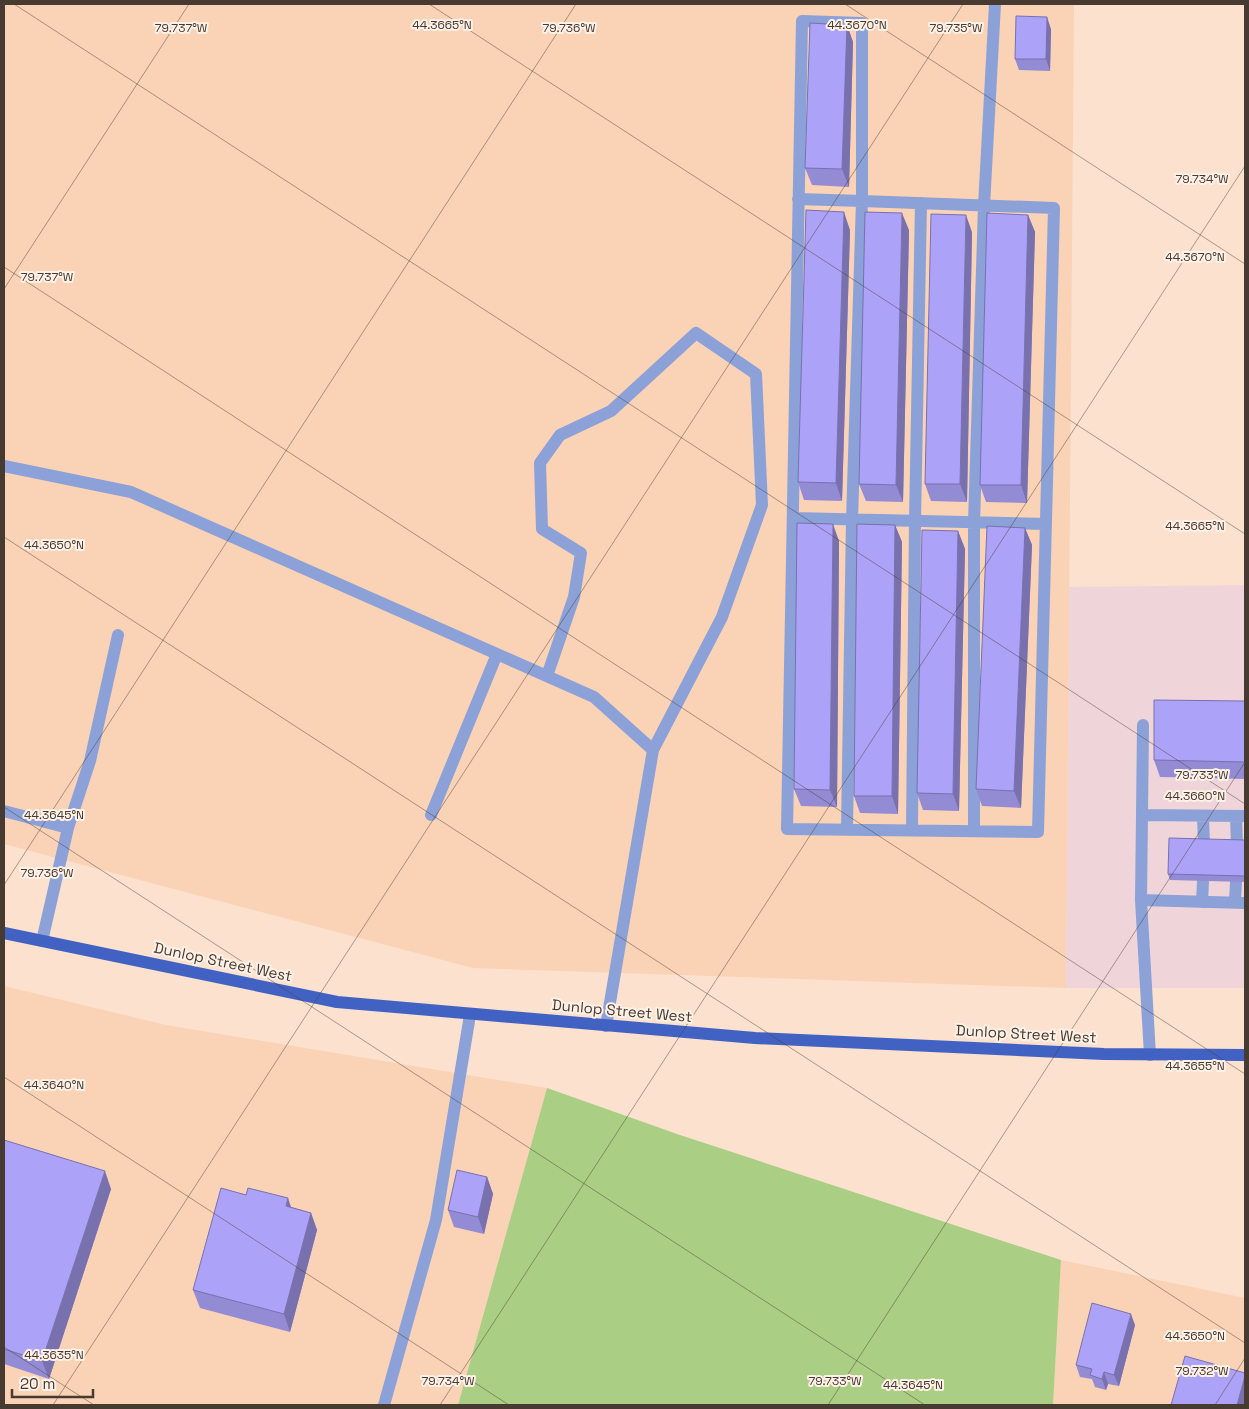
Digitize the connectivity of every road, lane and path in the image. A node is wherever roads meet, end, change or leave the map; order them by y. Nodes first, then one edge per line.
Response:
1 (995, 4) edge
2 (798, 199) junction
3 (862, 201) junction
4 (921, 203) junction
5 (984, 206) junction
6 (4, 466) edge
7 (793, 518) junction
8 (852, 520) junction
9 (915, 521) junction
10 (974, 523) junction
11 (1046, 524) junction
12 (118, 635) dead end
13 (497, 654) junction
14 (547, 676) junction
15 (1144, 724) dead end
16 (653, 750) junction
17 (4, 811) edge
18 (431, 815) dead end
19 (1142, 815) junction
20 (1203, 816) junction
21 (1240, 816) edge
22 (68, 828) junction
23 (847, 829) junction
24 (912, 830) junction
25 (974, 831) junction
26 (1204, 845) edge
27 (1237, 846) edge
28 (1203, 881) edge
29 (1236, 882) edge
30 (1141, 900) junction
31 (1202, 902) junction
32 (1240, 903) edge
33 (4, 933) edge
34 (42, 941) junction
35 (470, 1015) junction
36 (606, 1026) junction
37 (1150, 1055) junction
38 (1245, 1055) edge
39 (384, 1405) edge

1 - 5 lane
2 - 3 lane
2 - 3 lane
2 - 7 lane
3 - 4 lane
3 - 8 lane
4 - 5 lane
4 - 9 lane
5 - 10 lane
5 - 11 lane
6 - 13 lane
7 - 8 lane
7 - 23 lane
8 - 9 lane
8 - 23 lane
9 - 10 lane
9 - 24 lane
10 - 11 lane
10 - 25 lane
11 - 25 lane
12 - 22 lane
13 - 14 lane
13 - 18 lane
14 - 16 lane
14 - 16 lane
15 - 19 lane
16 - 36 lane
17 - 22 lane
19 - 20 lane
19 - 30 lane
20 - 21 lane
20 - 26 lane
21 - 27 lane
22 - 34 lane
23 - 24 lane
24 - 25 lane
28 - 31 lane
29 - 32 lane
30 - 31 lane
30 - 37 lane
31 - 32 lane
33 - 34 main road, Dunlop Street West
34 - 35 main road, Dunlop Street West
35 - 36 main road, Dunlop Street West
35 - 39 lane
36 - 37 main road, Dunlop Street West
37 - 38 main road, Dunlop Street West

